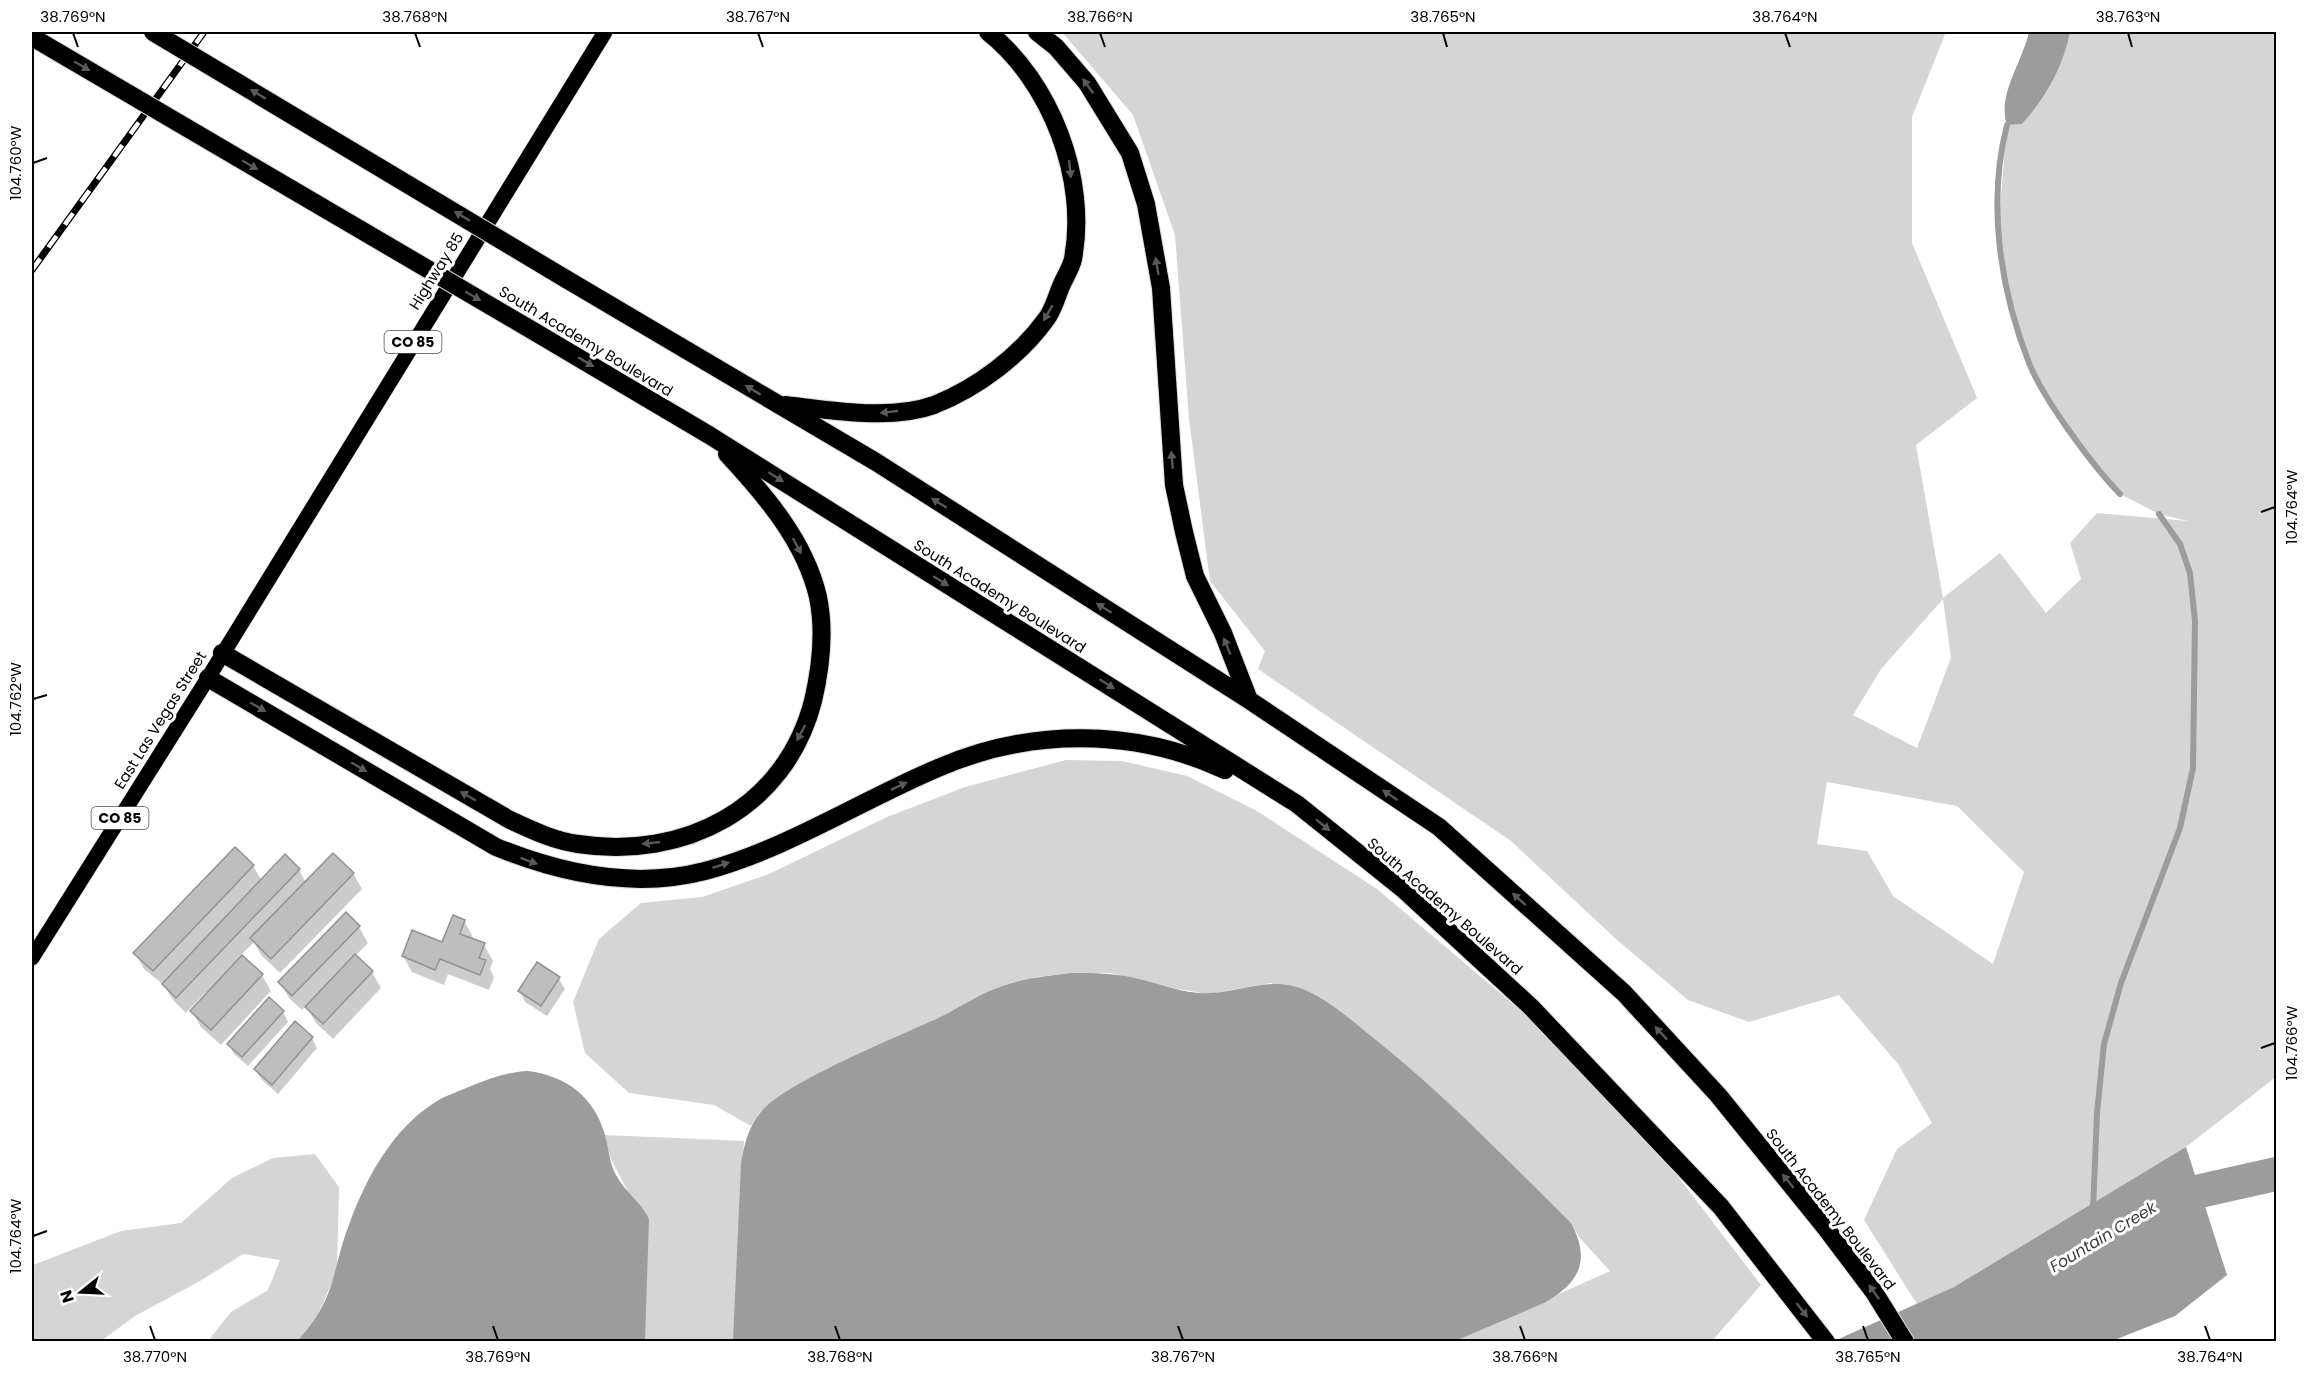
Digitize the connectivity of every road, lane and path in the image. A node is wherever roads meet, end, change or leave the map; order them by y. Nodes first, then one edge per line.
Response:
1 (153, 32) edge
2 (605, 32) edge
3 (988, 32) edge
4 (1037, 32) edge
5 (32, 37) edge
6 (777, 404) junction
7 (709, 435) junction
8 (222, 653) junction
9 (208, 678) junction
10 (1249, 700) junction
11 (1297, 804) junction
12 (32, 958) edge
13 (1826, 1341) edge
14 (1905, 1341) edge

6 -> 1 highway, South Academy Boulevard, bridge
2 - 8 main road, Highway 85 / CO 85
3 -> 6 highway
10 -> 4 highway
5 -> 7 highway, South Academy Boulevard, bridge
10 -> 6 highway, South Academy Boulevard
7 -> 8 highway
7 -> 11 highway, South Academy Boulevard
8 - 9 main road, East Las Vegas Street / CO 85
9 -> 11 highway
9 - 12 main road, East Las Vegas Street / CO 85
14 -> 10 highway, South Academy Boulevard
11 -> 13 highway, South Academy Boulevard

